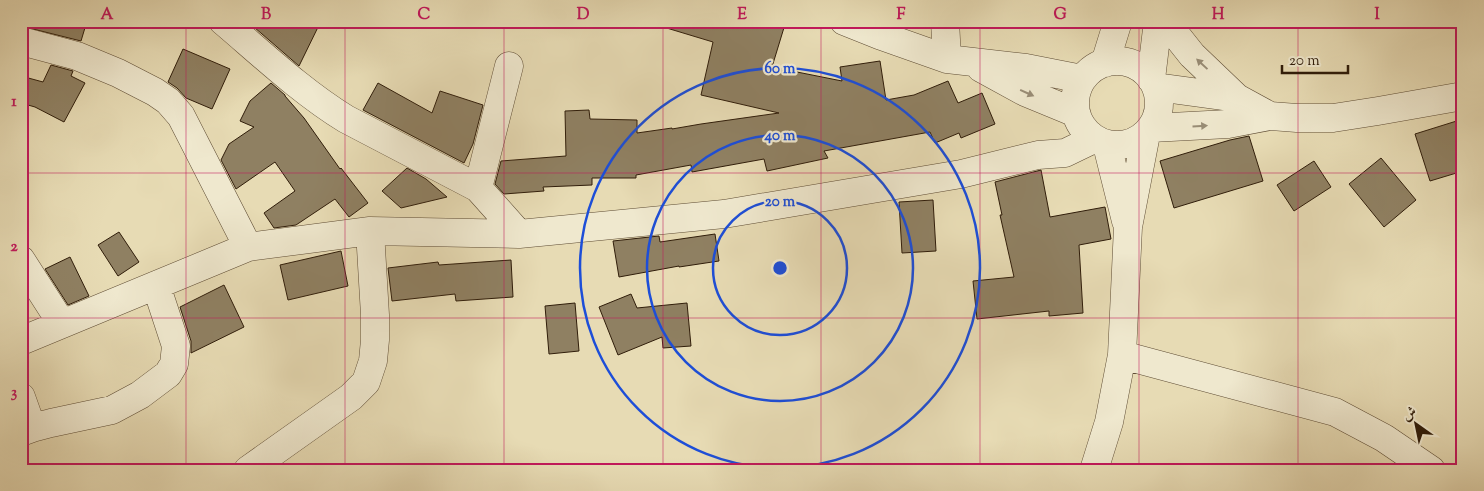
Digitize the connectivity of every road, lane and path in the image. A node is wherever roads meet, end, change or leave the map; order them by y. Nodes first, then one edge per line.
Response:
1 (223, 21) edge
2 (844, 21) edge
3 (945, 21) edge
4 (1118, 21) edge
5 (1158, 21) edge
6 (1165, 21) edge
7 (21, 41) edge
8 (958, 60) junction
9 (1105, 63) junction
10 (508, 66) dead end
11 (1082, 79) junction
12 (1154, 83) junction
13 (1463, 96) edge
14 (1237, 98) junction
15 (1076, 116) junction
16 (1270, 116) junction
17 (1149, 131) junction
18 (1100, 142) junction
19 (1038, 155) junction
20 (478, 188) junction
21 (1128, 227) junction
22 (370, 231) junction
23 (518, 234) junction
24 (248, 247) junction
25 (21, 260) edge
26 (156, 285) junction
27 (62, 324) junction
28 (21, 340) edge
29 (1122, 355) junction
30 (21, 397) edge
31 (26, 430) edge
32 (248, 470) edge
33 (1094, 470) edge
34 (1431, 470) edge

1 - 20 street
2 - 8 street
3 - 8 street
4 - 9 street
5 - 12 street
14 -> 6 street
7 - 24 street
8 - 11 street
8 -> 15 street
9 - 11 street
9 - 12 street
10 - 20 street
11 - 15 street
12 - 14 street
12 - 17 street
13 - 16 street
14 - 16 street
15 - 18 street
15 - 19 street
17 -> 16 street
17 - 18 street
17 - 21 street
18 - 19 street
18 - 21 street
19 - 23 street
20 - 23 street
21 - 29 street
22 - 23 street
22 - 24 street
22 - 32 street
24 - 26 street
25 - 27 street
26 - 27 street
26 - 31 street
27 - 28 street
29 - 33 street
29 - 34 street
30 - 31 street

